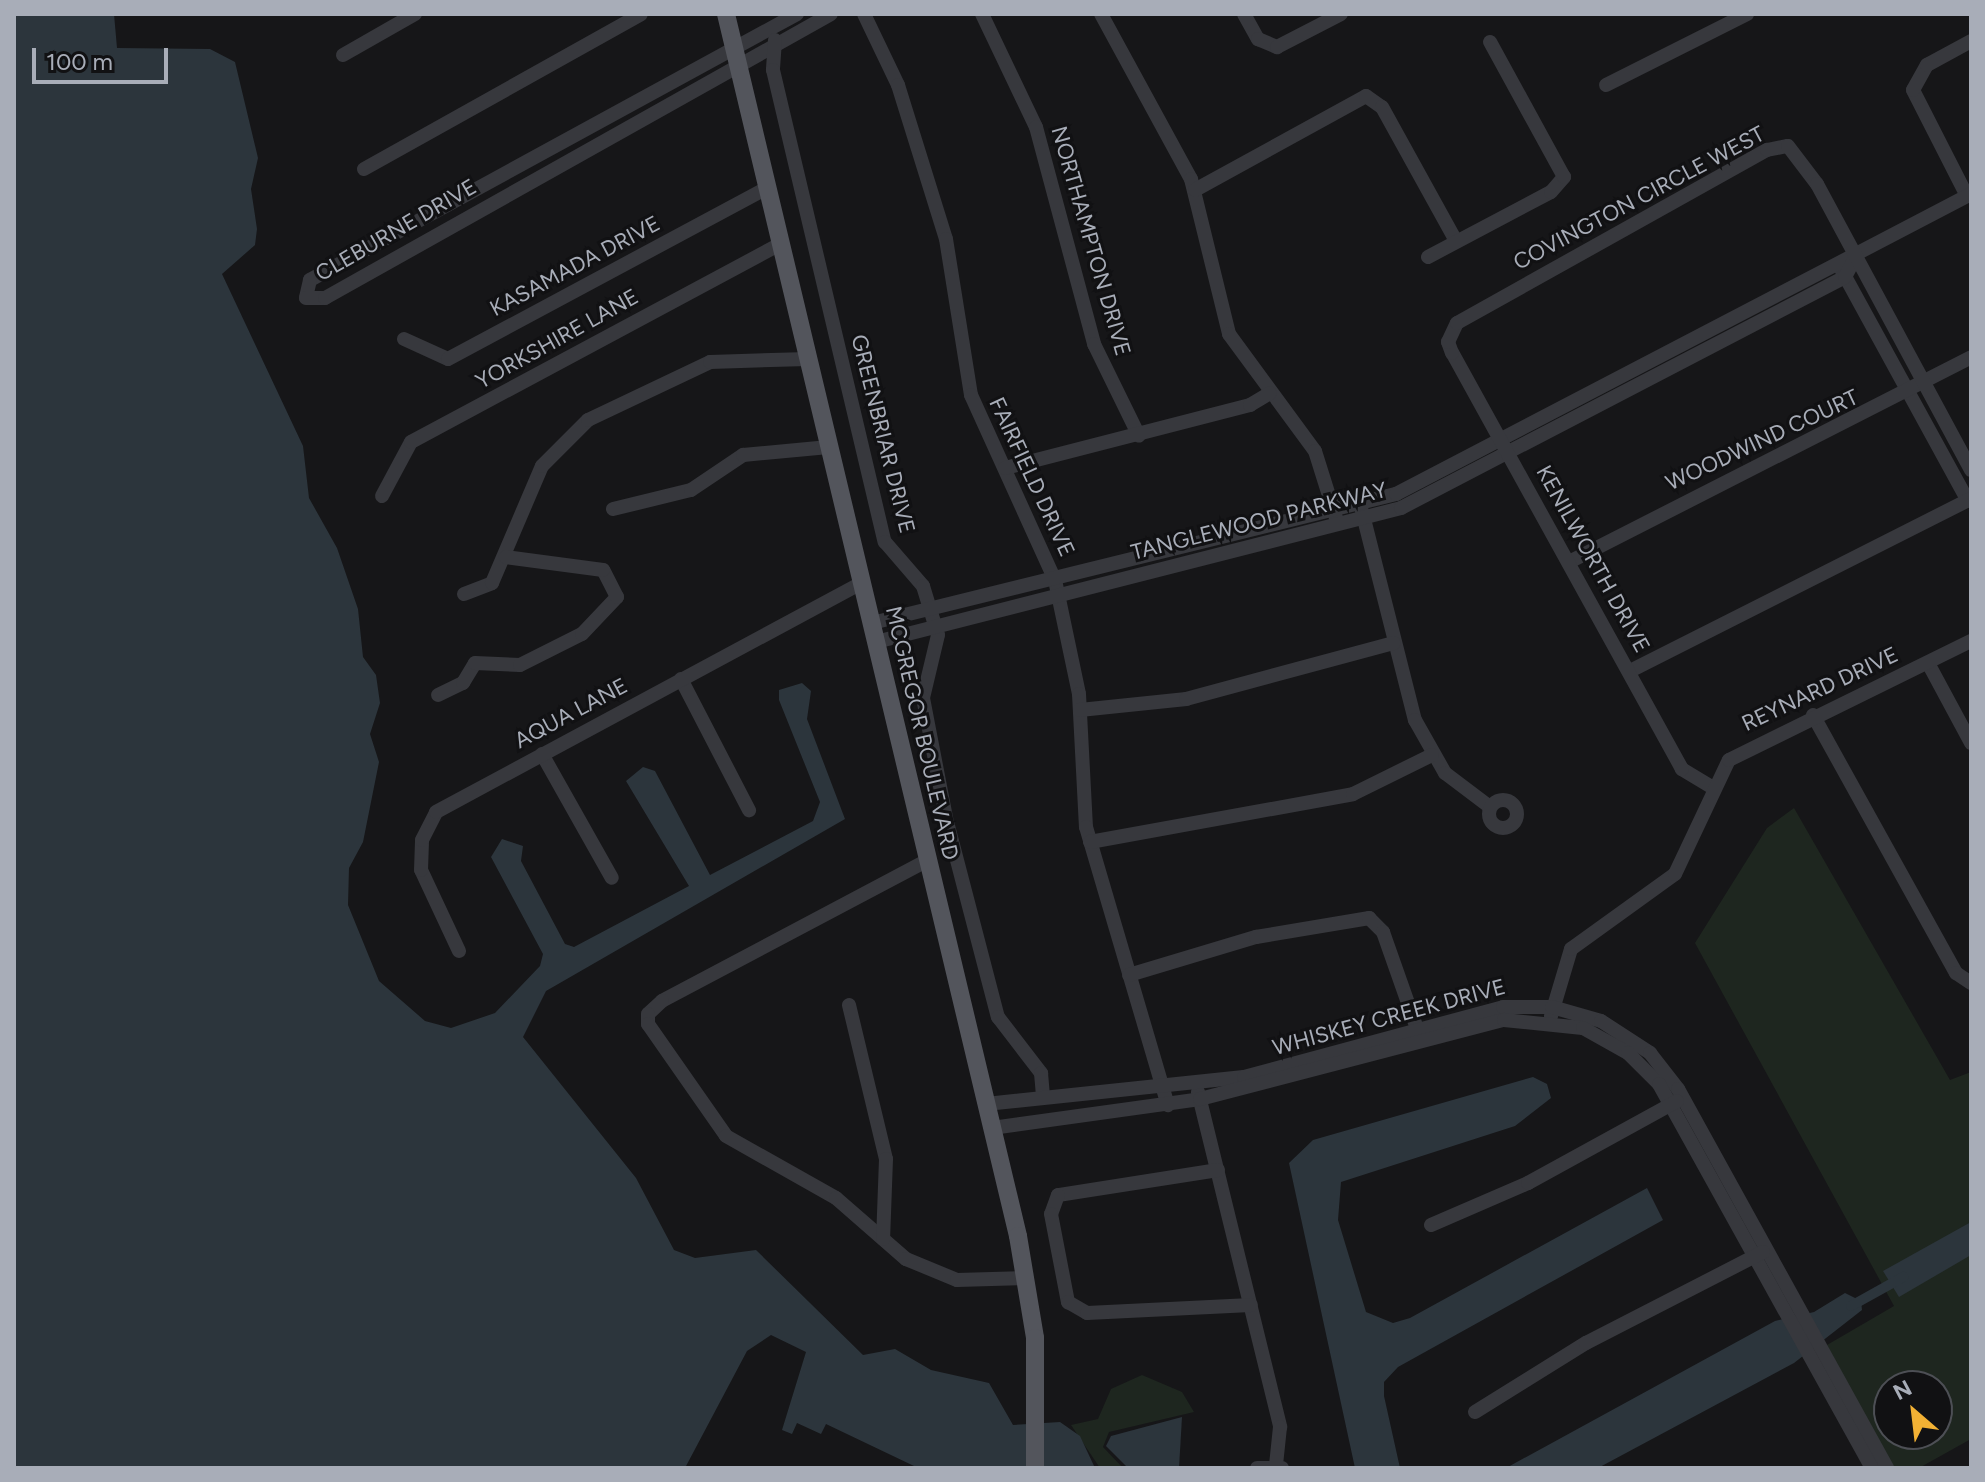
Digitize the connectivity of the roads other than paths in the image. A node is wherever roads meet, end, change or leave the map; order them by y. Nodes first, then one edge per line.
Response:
1 (415, 14) edge
2 (641, 14) edge
3 (726, 14) edge
4 (797, 14) edge
5 (831, 14) edge
6 (864, 14) edge
7 (982, 14) edge
8 (1101, 14) edge
9 (1244, 14) edge
10 (1341, 14) edge
11 (1747, 14) edge
12 (774, 39) junction
13 (1971, 41) edge
14 (1490, 42) dead end
15 (343, 55) dead end
16 (736, 56) junction
17 (1606, 85) dead end
18 (364, 169) dead end
19 (514, 181) junction
20 (767, 188) junction
21 (1195, 190) junction
22 (1969, 195) edge
23 (1456, 241) junction
24 (780, 244) junction
25 (1428, 257) dead end
26 (1855, 258) junction
27 (1837, 262) junction
28 (1845, 277) junction
29 (1727, 321) junction
30 (1734, 335) junction
31 (404, 339) dead end
32 (1448, 341) joint
33 (1971, 357) edge
34 (808, 359) junction
35 (1617, 384) junction
36 (1924, 384) junction
37 (1908, 392) junction
38 (1270, 393) junction
39 (1139, 436) junction
40 (1503, 445) junction
41 (829, 447) junction
42 (1005, 468) junction
43 (1971, 470) edge
44 (382, 496) dead end
45 (1970, 500) edge
46 (613, 509) dead end
47 (1362, 514) junction
48 (1337, 520) junction
49 (506, 557) junction
50 (1571, 561) junction
51 (862, 583) junction
52 (1056, 588) junction
53 (464, 594) dead end
54 (930, 610) junction
55 (872, 623) junction
56 (934, 625) junction
57 (1971, 641) edge
58 (876, 642) junction
59 (1394, 643) junction
60 (1928, 663) junction
61 (1630, 671) junction
62 (681, 679) junction
63 (438, 695) dead end
64 (1080, 710) junction
65 (1813, 715) junction
66 (1971, 743) edge
67 (542, 754) junction
68 (1432, 755) junction
69 (1710, 786) junction
70 (1490, 807) dead end
71 (749, 810) dead end
72 (1090, 842) junction
73 (928, 860) junction
74 (612, 878) dead end
75 (459, 951) dead end
76 (1129, 975) junction
77 (1971, 983) edge
78 (849, 1005) dead end
79 (1551, 1014) junction
80 (1420, 1036) junction
81 (1196, 1084) junction
82 (1164, 1086) junction
83 (1043, 1097) junction
84 (1200, 1099) junction
85 (1677, 1101) junction
86 (986, 1104) junction
87 (1168, 1105) junction
88 (992, 1128) junction
89 (1218, 1170) junction
90 (883, 1195) junction
91 (850, 1208) junction
92 (1431, 1225) dead end
93 (883, 1239) junction
94 (1761, 1253) junction
95 (1026, 1278) junction
96 (1251, 1305) junction
97 (1815, 1351) junction
98 (1475, 1412) dead end
99 (1279, 1466) edge
100 (1035, 1468) edge
101 (1257, 1468) edge
102 (1872, 1468) edge
103 (1887, 1468) edge

1 - 15 street
2 - 18 street
3 - 16 main road, MCGREGOR BOULEVARD
4 - 12 street
5 - 12 street
6 - 42 street, FAIRFIELD DRIVE
7 - 39 street, NORTHAMPTON DRIVE
8 - 21 street
9 - 10 street
11 - 17 street
12 - 16 street, CLEBURNE DRIVE
12 - 54 street, GREENBRIAR DRIVE
13 - 22 street
14 - 23 street
16 - 19 street, CLEBURNE DRIVE
16 - 20 main road, MCGREGOR BOULEVARD
19 - 19 street, CLEBURNE DRIVE
20 - 24 main road, MCGREGOR BOULEVARD
20 - 31 street, KASAMADA DRIVE
21 - 23 street
21 - 38 street
22 - 26 street, TANGLEWOOD PARKWAY
23 - 25 street
24 - 34 main road, MCGREGOR BOULEVARD
24 - 44 street, YORKSHIRE LANE
26 - 27 street, TANGLEWOOD PARKWAY
26 - 28 street
26 - 32 street, COVINGTON CIRCLE WEST
26 - 36 street
27 - 28 street
27 - 29 street, TANGLEWOOD PARKWAY
28 - 30 street, TANGLEWOOD PARKWAY
28 - 37 street
29 - 30 street
29 - 35 street, TANGLEWOOD PARKWAY
30 - 35 street, TANGLEWOOD PARKWAY
32 - 40 street, KENILWORTH DRIVE
33 - 36 street, WOODWIND COURT
34 - 41 main road, MCGREGOR BOULEVARD
34 - 49 street
35 - 40 street, TANGLEWOOD PARKWAY
36 - 37 street, WOODWIND COURT
36 - 43 street
37 - 45 street
37 - 50 street, WOODWIND COURT
38 - 39 street
38 - 48 street
39 - 42 street
40 - 47 street, TANGLEWOOD PARKWAY
40 - 50 street, KENILWORTH DRIVE
41 - 46 street
41 - 51 main road, MCGREGOR BOULEVARD
42 - 52 street, FAIRFIELD DRIVE
45 - 61 street
47 - 48 street, TANGLEWOOD PARKWAY
47 - 59 street
48 - 52 street, TANGLEWOOD PARKWAY
49 - 53 street
49 - 63 street
50 - 61 street, KENILWORTH DRIVE
51 - 55 main road, MCGREGOR BOULEVARD
51 - 62 street, AQUA LANE
52 - 54 street, TANGLEWOOD PARKWAY
52 - 56 street, TANGLEWOOD PARKWAY
52 - 64 street, FAIRFIELD DRIVE
54 - 55 street, TANGLEWOOD PARKWAY
54 - 56 street, GREENBRIAR DRIVE
55 - 58 main road, MCGREGOR BOULEVARD
56 - 58 street, TANGLEWOOD PARKWAY
56 - 83 street, GREENBRIAR DRIVE
57 - 60 street, REYNARD DRIVE
58 - 73 main road, MCGREGOR BOULEVARD
59 - 64 street
59 - 68 street
60 - 65 street, REYNARD DRIVE
60 - 66 street
61 - 69 street, KENILWORTH DRIVE
62 - 67 street, AQUA LANE
62 - 71 street
64 - 72 street, FAIRFIELD DRIVE
65 - 69 street, REYNARD DRIVE
65 - 77 street
67 - 74 street
67 - 75 street, AQUA LANE
68 - 70 street
68 - 72 street
69 - 79 street, REYNARD DRIVE
72 - 76 street, FAIRFIELD DRIVE
73 - 86 main road, MCGREGOR BOULEVARD
73 - 91 street
76 - 80 street
76 - 82 street, FAIRFIELD DRIVE
78 - 90 street
79 - 80 street, WHISKEY CREEK DRIVE
79 - 85 street, WHISKEY CREEK DRIVE
80 - 81 street, WHISKEY CREEK DRIVE
80 - 84 street, WHISKEY CREEK DRIVE
81 - 82 street, WHISKEY CREEK DRIVE
81 - 84 street
82 - 83 street, WHISKEY CREEK DRIVE
82 - 87 street, FAIRFIELD DRIVE
83 - 86 street, WHISKEY CREEK DRIVE
84 - 87 street, WHISKEY CREEK DRIVE
84 - 89 street
85 - 92 street
85 - 94 street, WHISKEY CREEK DRIVE
86 - 88 main road, MCGREGOR BOULEVARD
87 - 88 street, WHISKEY CREEK DRIVE
88 - 95 main road, MCGREGOR BOULEVARD
89 - 96 street
89 - 96 street
90 - 91 street
90 - 93 street
91 - 93 street
93 - 95 street
94 - 97 street, WHISKEY CREEK DRIVE
94 - 98 street
95 - 100 main road, MCGREGOR BOULEVARD
96 - 99 street
97 - 102 street, WHISKEY CREEK DRIVE
97 - 103 street, WHISKEY CREEK DRIVE
99 - 101 street

